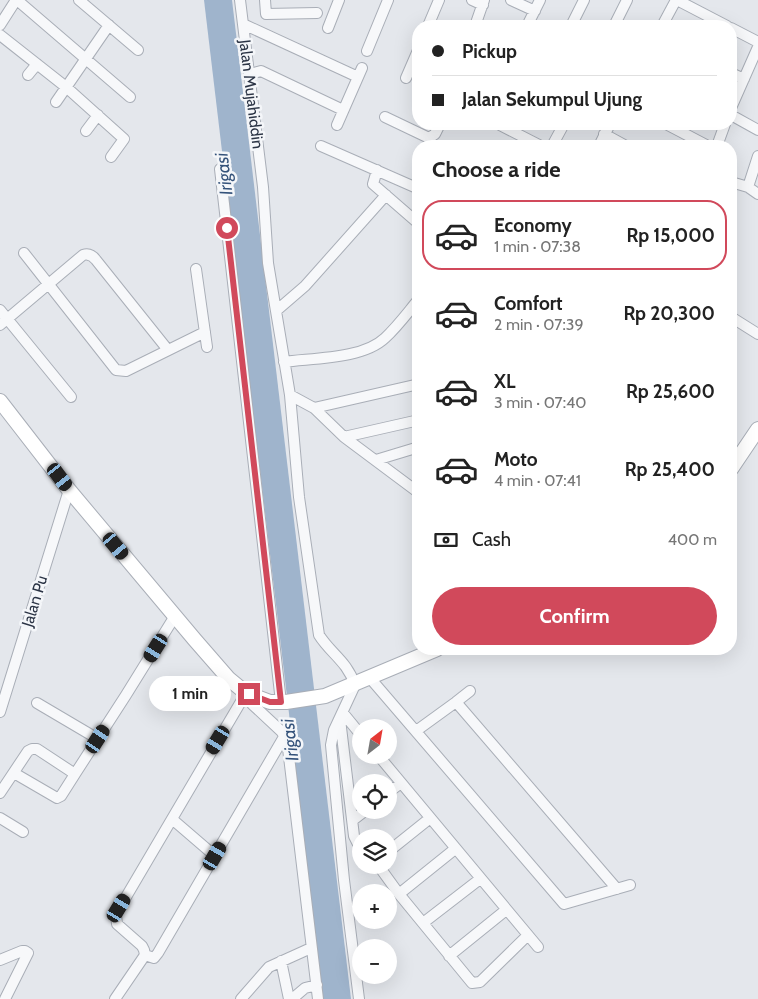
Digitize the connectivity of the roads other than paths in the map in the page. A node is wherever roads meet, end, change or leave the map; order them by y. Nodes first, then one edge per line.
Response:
1 (17, 0) edge
2 (79, 0) edge
3 (240, 0) edge
4 (265, 0) edge
5 (339, 0) edge
6 (388, 0) edge
7 (439, 0) edge
8 (472, 0) edge
9 (511, 0) edge
10 (540, 0) edge
11 (584, 0) edge
12 (627, 0) edge
13 (677, 0) edge
14 (484, 3) edge
15 (535, 10) junction
16 (317, 13) dead end
17 (431, 20) edge
18 (477, 20) edge
19 (530, 20) edge
20 (574, 20) edge
21 (617, 20) edge
22 (665, 20) edge
23 (715, 20) edge
24 (243, 24) junction
25 (0, 25) edge
26 (109, 25) junction
27 (328, 28) dead end
28 (737, 31) edge
29 (0, 35) edge
30 (758, 42) edge
31 (758, 47) edge
32 (138, 50) dead end
33 (367, 51) dead end
34 (86, 58) junction
35 (37, 64) junction
36 (412, 64) edge
37 (250, 74) junction
38 (28, 76) dead end
39 (737, 76) edge
40 (406, 78) dead end
41 (744, 79) junction
42 (66, 87) junction
43 (737, 95) edge
44 (130, 97) dead end
45 (56, 102) dead end
46 (344, 110) junction
47 (98, 115) junction
48 (385, 117) dead end
49 (737, 118) edge
50 (337, 125) dead end
51 (412, 130) edge
52 (412, 130) edge
53 (437, 130) edge
54 (522, 130) edge
55 (606, 130) edge
56 (677, 130) edge
57 (758, 130) edge
58 (86, 131) dead end
59 (604, 134) junction
60 (534, 140) edge
61 (601, 140) edge
62 (615, 140) edge
63 (697, 140) edge
64 (321, 146) dead end
65 (758, 156) edge
66 (111, 157) dead end
67 (220, 169) dead end
68 (377, 170) junction
69 (737, 184) edge
70 (412, 186) edge
71 (748, 187) junction
72 (758, 194) edge
73 (386, 195) junction
74 (412, 218) edge
75 (24, 253) dead end
76 (196, 269) dead end
77 (49, 284) junction
78 (412, 307) edge
79 (0, 310) edge
80 (276, 311) junction
81 (737, 321) edge
82 (4, 322) edge
83 (205, 332) junction
84 (758, 334) edge
85 (207, 347) dead end
86 (168, 350) junction
87 (284, 362) junction
88 (412, 386) edge
89 (290, 395) junction
90 (71, 397) dead end
91 (0, 401) edge
92 (314, 408) junction
93 (412, 422) edge
94 (758, 429) edge
95 (344, 437) junction
96 (412, 449) edge
97 (376, 460) junction
98 (737, 460) edge
99 (412, 488) edge
100 (69, 490) junction
101 (175, 616) junction
102 (423, 655) edge
103 (370, 678) junction
104 (355, 684) junction
105 (470, 691) dead end
106 (248, 694) junction
107 (283, 702) junction
108 (456, 702) junction
109 (37, 703) dead end
110 (0, 712) edge
111 (342, 716) junction
112 (352, 726) edge
113 (416, 731) junction
114 (285, 735) junction
115 (98, 739) junction
116 (385, 764) edge
117 (14, 772) junction
118 (75, 774) junction
119 (401, 783) junction
120 (397, 786) edge
121 (0, 794) edge
122 (0, 818) edge
123 (429, 818) junction
124 (172, 819) junction
125 (353, 820) joint
126 (354, 829) edge
127 (23, 832) dead end
128 (397, 844) edge
129 (455, 849) junction
130 (215, 856) junction
131 (385, 874) edge
132 (480, 879) junction
133 (630, 885) dead end
134 (617, 889) junction
135 (399, 894) junction
136 (506, 910) junction
137 (422, 923) junction
138 (528, 935) junction
139 (538, 947) dead end
140 (311, 948) junction
141 (145, 955) junction
142 (449, 956) junction
143 (0, 960) edge
144 (281, 961) junction
145 (317, 985) junction
146 (5, 999) edge
147 (116, 999) edge
148 (241, 999) edge
149 (291, 999) edge
150 (318, 999) edge
151 (359, 999) edge

1 - 25 street
1 - 34 street
2 - 26 street
3 - 24 street, Jalan Mujahiddin
4 - 16 street
5 - 27 street
6 - 33 street
7 - 17 street
8 - 14 street
9 - 15 street
10 - 15 street
11 - 20 street
12 - 21 street
13 - 22 street
13 - 23 street
14 - 18 street
15 - 19 street
24 - 37 street, Jalan Mujahiddin
24 - 46 street
26 - 32 street
26 - 34 street
28 - 30 street
29 - 35 street
31 - 41 street
34 - 42 street
34 - 44 street
35 - 38 street
35 - 42 street
36 - 40 street
37 - 46 street
37 - 80 street, Jalan Mujahiddin
39 - 41 street
41 - 43 street
42 - 45 street
42 - 47 street
46 - 50 street
47 - 58 street
47 - 66 street
48 - 52 street
49 - 57 street
51 - 53 street
54 - 60 street
55 - 59 street
56 - 63 street
59 - 61 street
59 - 62 street
64 - 68 street
65 - 71 street
67 - 107 street
68 - 70 street
68 - 73 street
69 - 71 street
71 - 72 street
73 - 74 street
73 - 80 street
75 - 77 street
76 - 83 street
77 - 82 street
77 - 86 street
77 - 86 street
78 - 87 street
79 - 82 street
80 - 87 street, Jalan Mujahiddin
81 - 84 street
82 - 90 street
83 - 85 street
83 - 86 street
87 - 89 street, Jalan Mujahiddin
88 - 92 street
89 - 92 street
89 - 104 street, Jalan Mujahiddin
91 - 100 main road
92 - 95 street
93 - 95 street
94 - 98 main road
95 - 97 street
96 - 97 street
97 - 99 street
100 - 101 main road
100 - 110 street, Jalan Pu
101 - 106 main road
101 - 115 street
102 - 103 main road
103 - 104 main road
103 - 113 street
104 - 107 main road
104 - 111 street
105 - 108 street
106 - 107 main road
106 - 114 street
106 - 124 street
108 - 113 street
108 - 134 street
109 - 115 street
111 - 112 street
111 - 125 street
111 - 151 street
113 - 134 street
114 - 130 street
114 - 140 street
115 - 118 street
116 - 119 street
117 - 118 street
117 - 118 street
117 - 121 street
119 - 120 street
119 - 123 street
122 - 127 street
123 - 128 street
123 - 129 street
124 - 130 street
124 - 141 street
125 - 126 street
129 - 132 street
129 - 135 street
130 - 141 street
131 - 135 street
132 - 136 street
132 - 137 street
133 - 134 street
135 - 137 street
136 - 138 street
136 - 142 street
137 - 142 street
138 - 139 street
138 - 142 street
140 - 144 street
140 - 145 street
141 - 147 street
143 - 146 street
144 - 148 street
144 - 149 street
145 - 149 street
145 - 150 street

